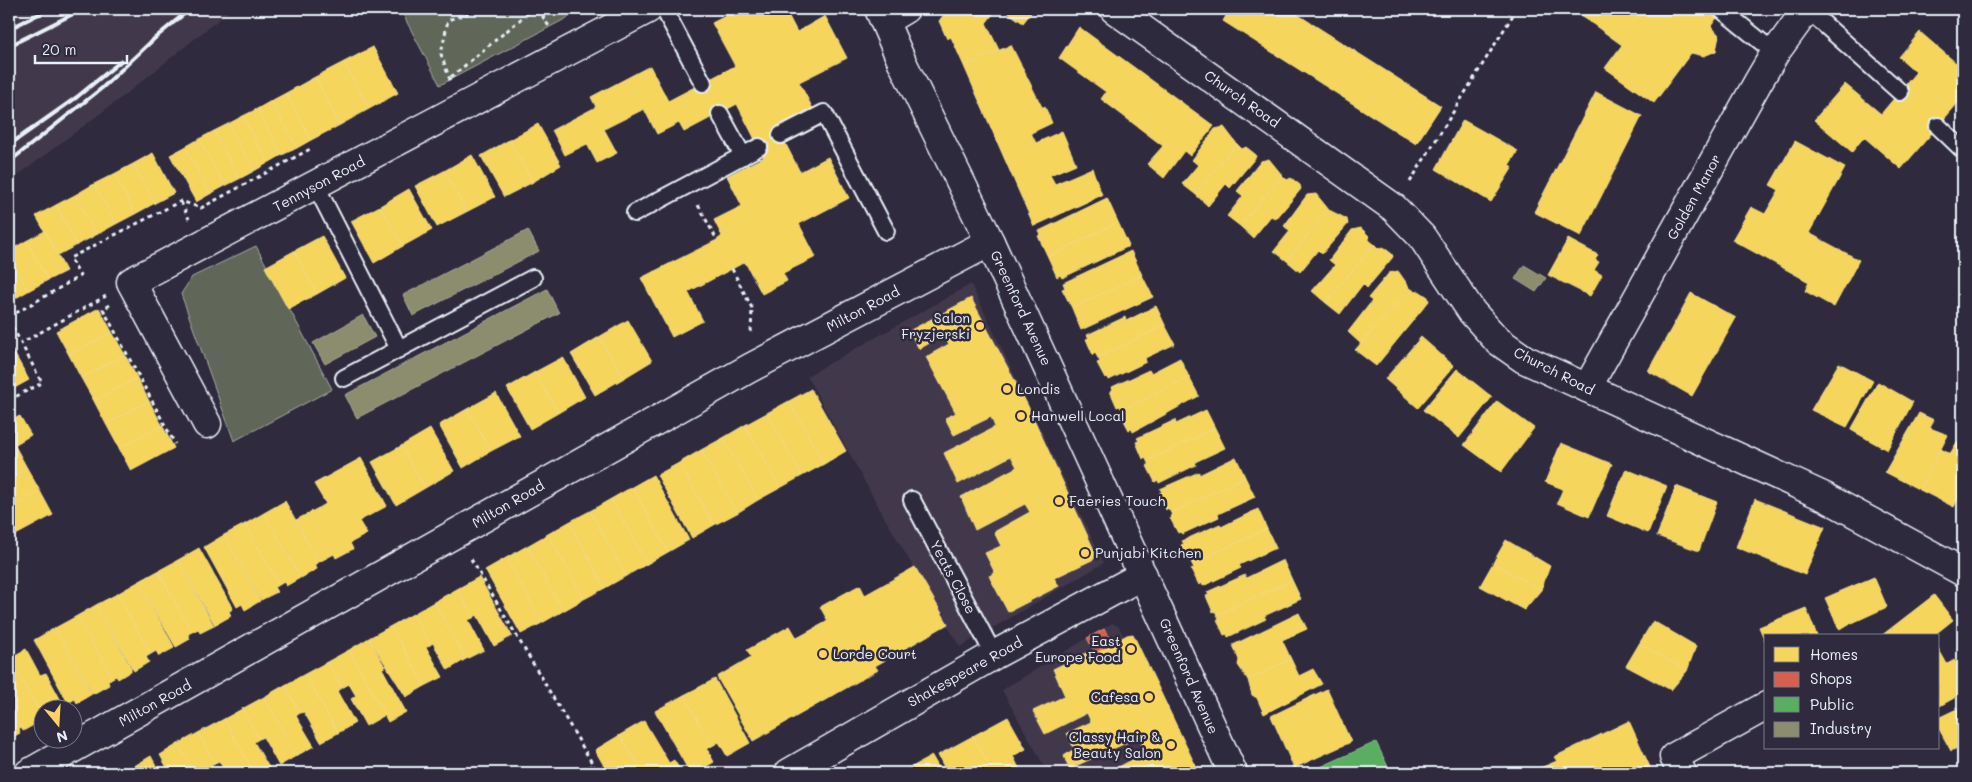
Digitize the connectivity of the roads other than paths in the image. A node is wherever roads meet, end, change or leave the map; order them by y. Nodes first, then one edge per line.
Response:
1 (648, 9) edge
2 (664, 9) edge
3 (1114, 9) edge
4 (1807, 9) edge
5 (1722, 10) dead end
6 (890, 13) edge
7 (1775, 53) junction
8 (703, 83) dead end
9 (1900, 92) dead end
10 (720, 114) dead end
11 (1938, 126) dead end
12 (781, 136) dead end
13 (759, 147) dead end
14 (1963, 150) edge
15 (743, 156) junction
16 (316, 186) junction
17 (634, 212) dead end
18 (886, 231) dead end
19 (990, 242) junction
20 (533, 278) dead end
21 (400, 349) junction
22 (344, 378) dead end
23 (1587, 388) junction
24 (206, 424) dead end
25 (912, 500) dead end
26 (1963, 572) edge
27 (1143, 575) junction
28 (994, 655) junction
29 (1764, 707) edge
30 (29, 773) edge
31 (789, 773) edge
32 (1233, 773) edge
33 (1682, 773) edge

1 - 16 street, Tennyson Road
2 - 8 lane
3 - 23 street, Church Road
4 - 7 street, Golden Manor
4 - 9 lane
5 - 7 lane
6 - 19 street, Greenford Avenue
7 - 23 street, Golden Manor
10 - 15 lane
11 - 14 lane
12 - 18 lane
13 - 15 lane
15 - 17 lane
16 - 21 lane
16 - 24 street, Tennyson Road
19 - 27 street, Greenford Avenue
19 - 30 street, Milton Road
20 - 21 lane
21 - 22 lane
23 - 26 street, Church Road
25 - 28 lane, Yeats Close
27 - 28 street, Shakespeare Road
27 - 32 street, Greenford Avenue
28 - 31 street, Shakespeare Road
29 - 33 street

